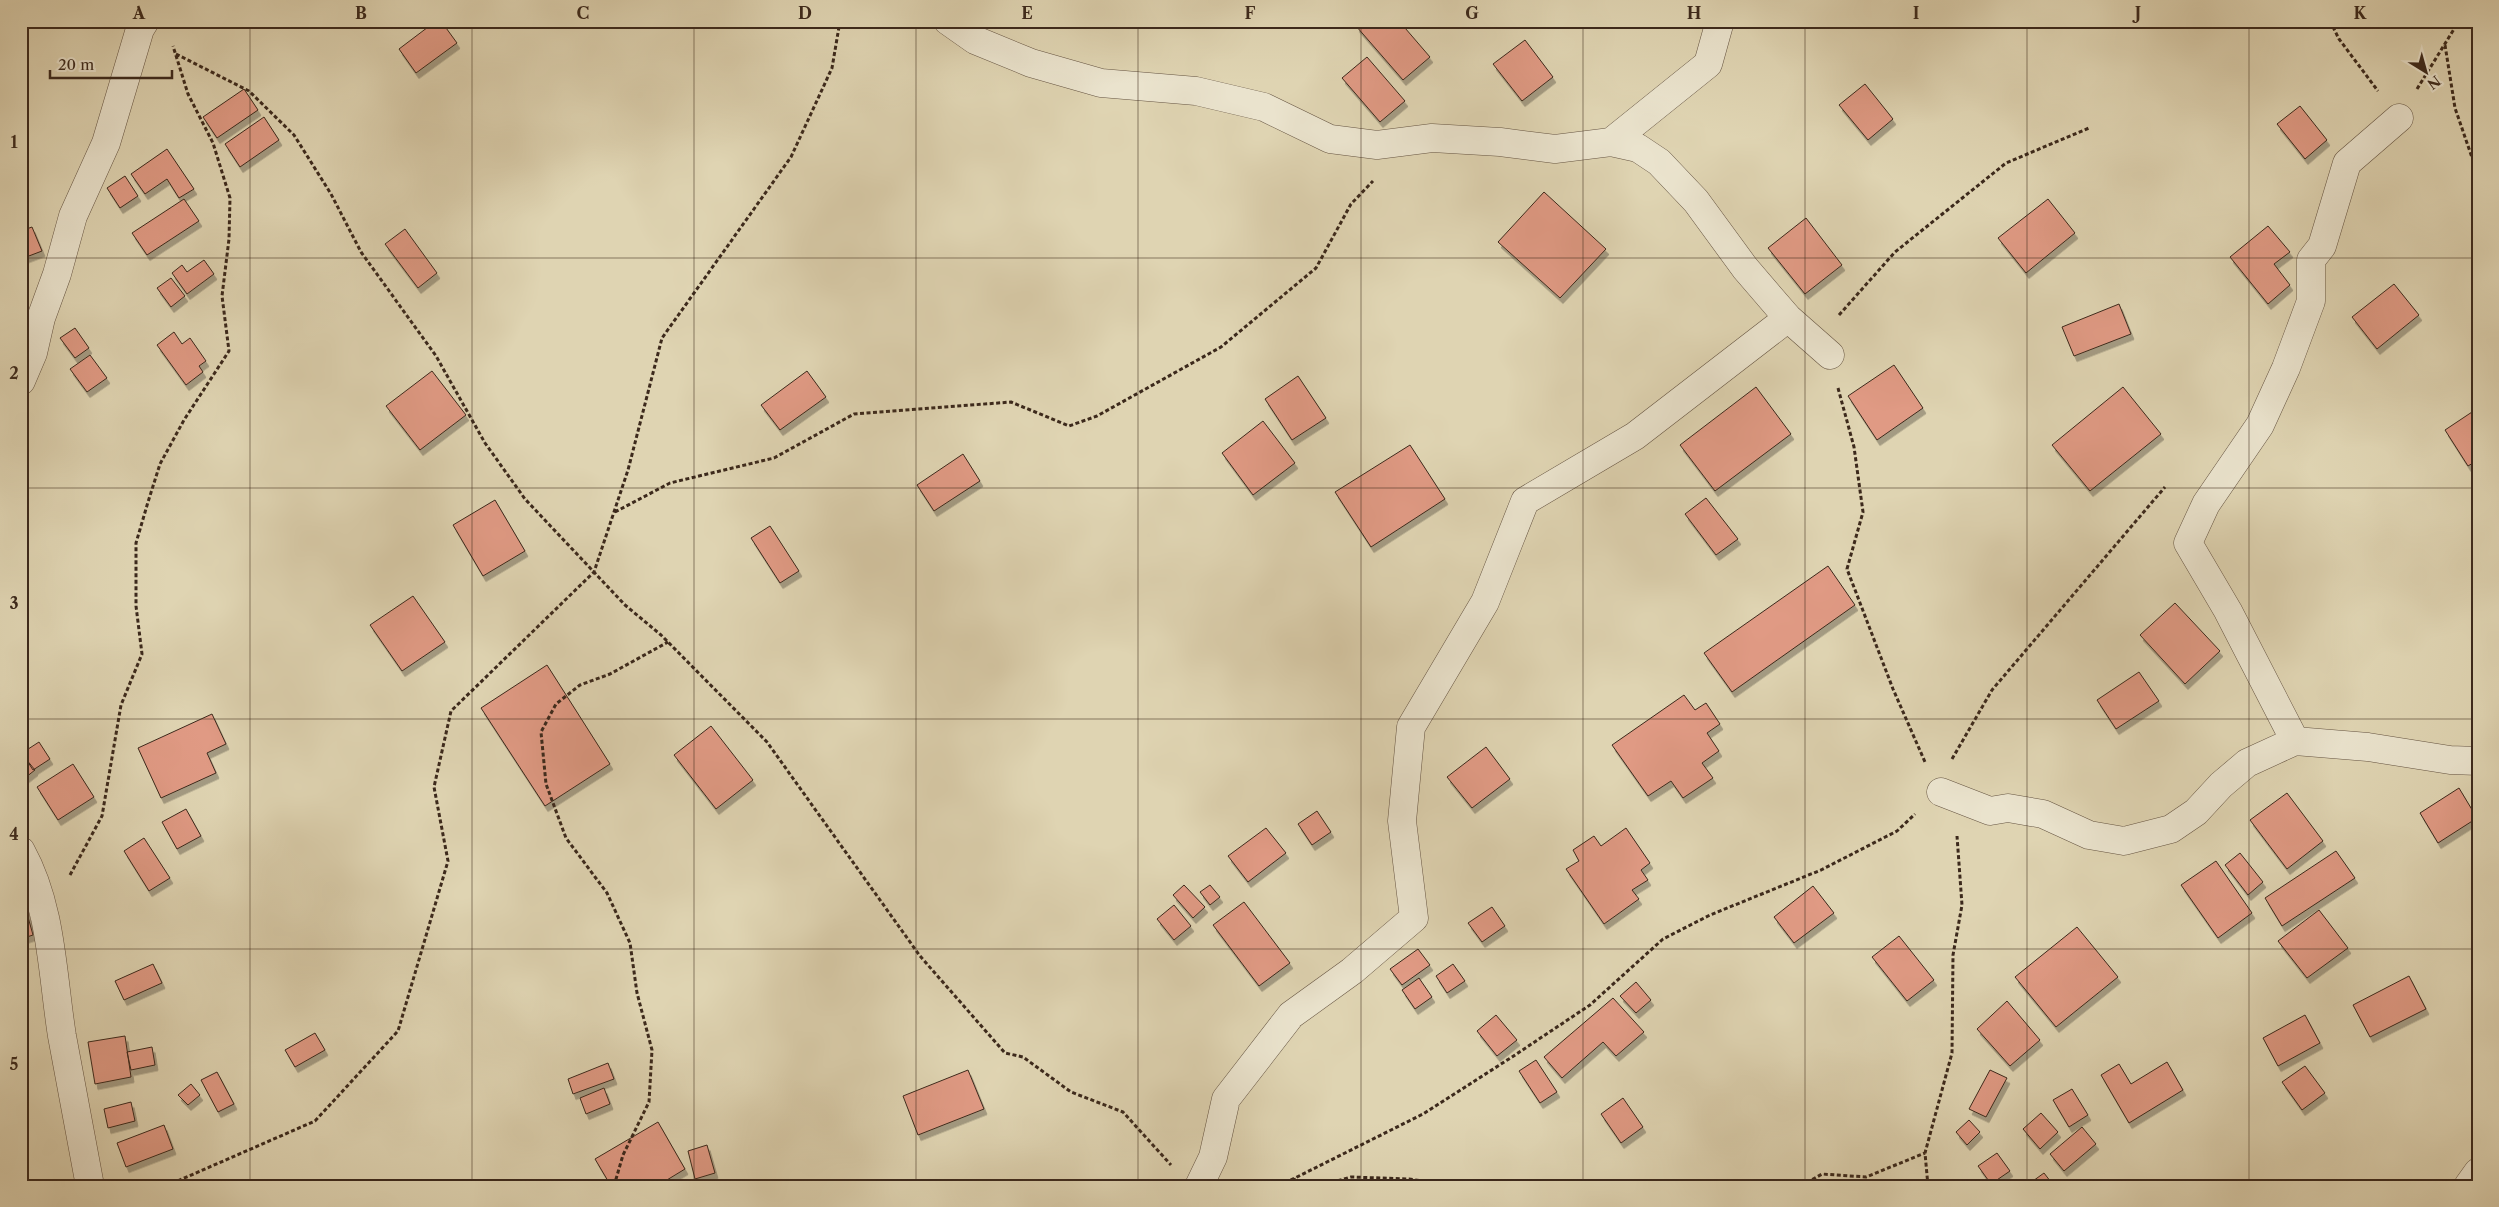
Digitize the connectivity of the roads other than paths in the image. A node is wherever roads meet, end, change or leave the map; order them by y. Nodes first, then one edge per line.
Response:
1 (145, 21) edge
2 (948, 21) edge
3 (1720, 21) edge
4 (2399, 118) road end
5 (1611, 142) junction
6 (1788, 318) junction
7 (1830, 355) road end
8 (21, 382) edge
9 (2295, 741) junction
10 (2478, 761) edge
11 (1940, 792) road end
12 (21, 851) edge
13 (2478, 1172) edge
14 (90, 1186) edge
15 (1199, 1186) edge
16 (2468, 1186) edge

1 - 8 street
2 - 5 street
3 - 5 street
4 - 9 street
5 - 6 street
6 - 7 street
6 - 15 street
9 - 10 street
9 - 11 street
12 - 14 street
13 - 16 street

